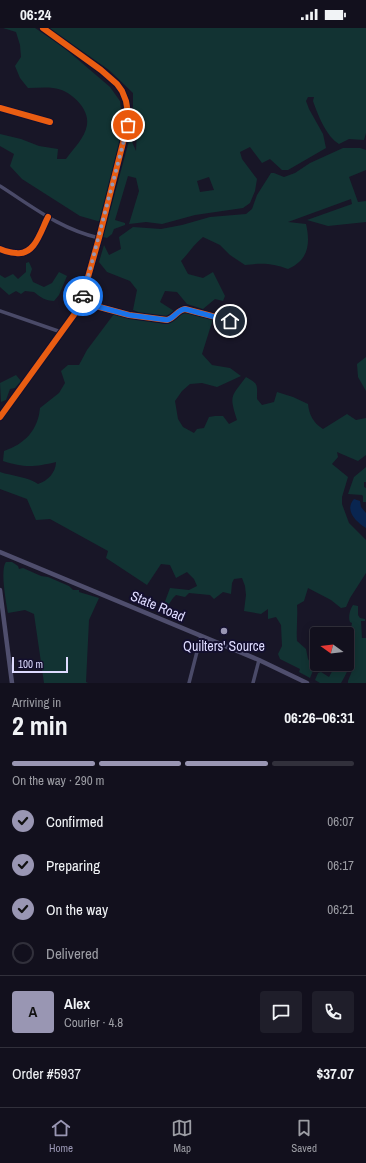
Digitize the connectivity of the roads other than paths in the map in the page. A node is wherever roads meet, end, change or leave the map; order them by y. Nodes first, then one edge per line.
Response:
1 (43, 28) edge
2 (0, 108) edge
3 (50, 122) dead end
4 (0, 186) edge
5 (48, 217) junction
6 (99, 238) junction
7 (0, 249) edge
8 (81, 302) junction
9 (0, 311) edge
10 (230, 321) dead end
11 (62, 332) junction
12 (0, 417) edge
13 (0, 552) edge
14 (0, 590) edge
15 (201, 636) junction
16 (259, 660) junction
17 (12, 683) edge
18 (189, 683) edge
19 (253, 683) edge
20 (308, 683) edge

1 - 6 street
2 - 3 street
4 - 5 street
5 - 6 street
5 - 7 street
6 - 8 street
8 - 10 street
8 - 11 street
9 - 11 street
11 - 12 street
13 - 15 street, State Road
14 - 17 street
15 - 16 street, State Road
15 - 18 street
16 - 19 street
16 - 20 street, State Road

